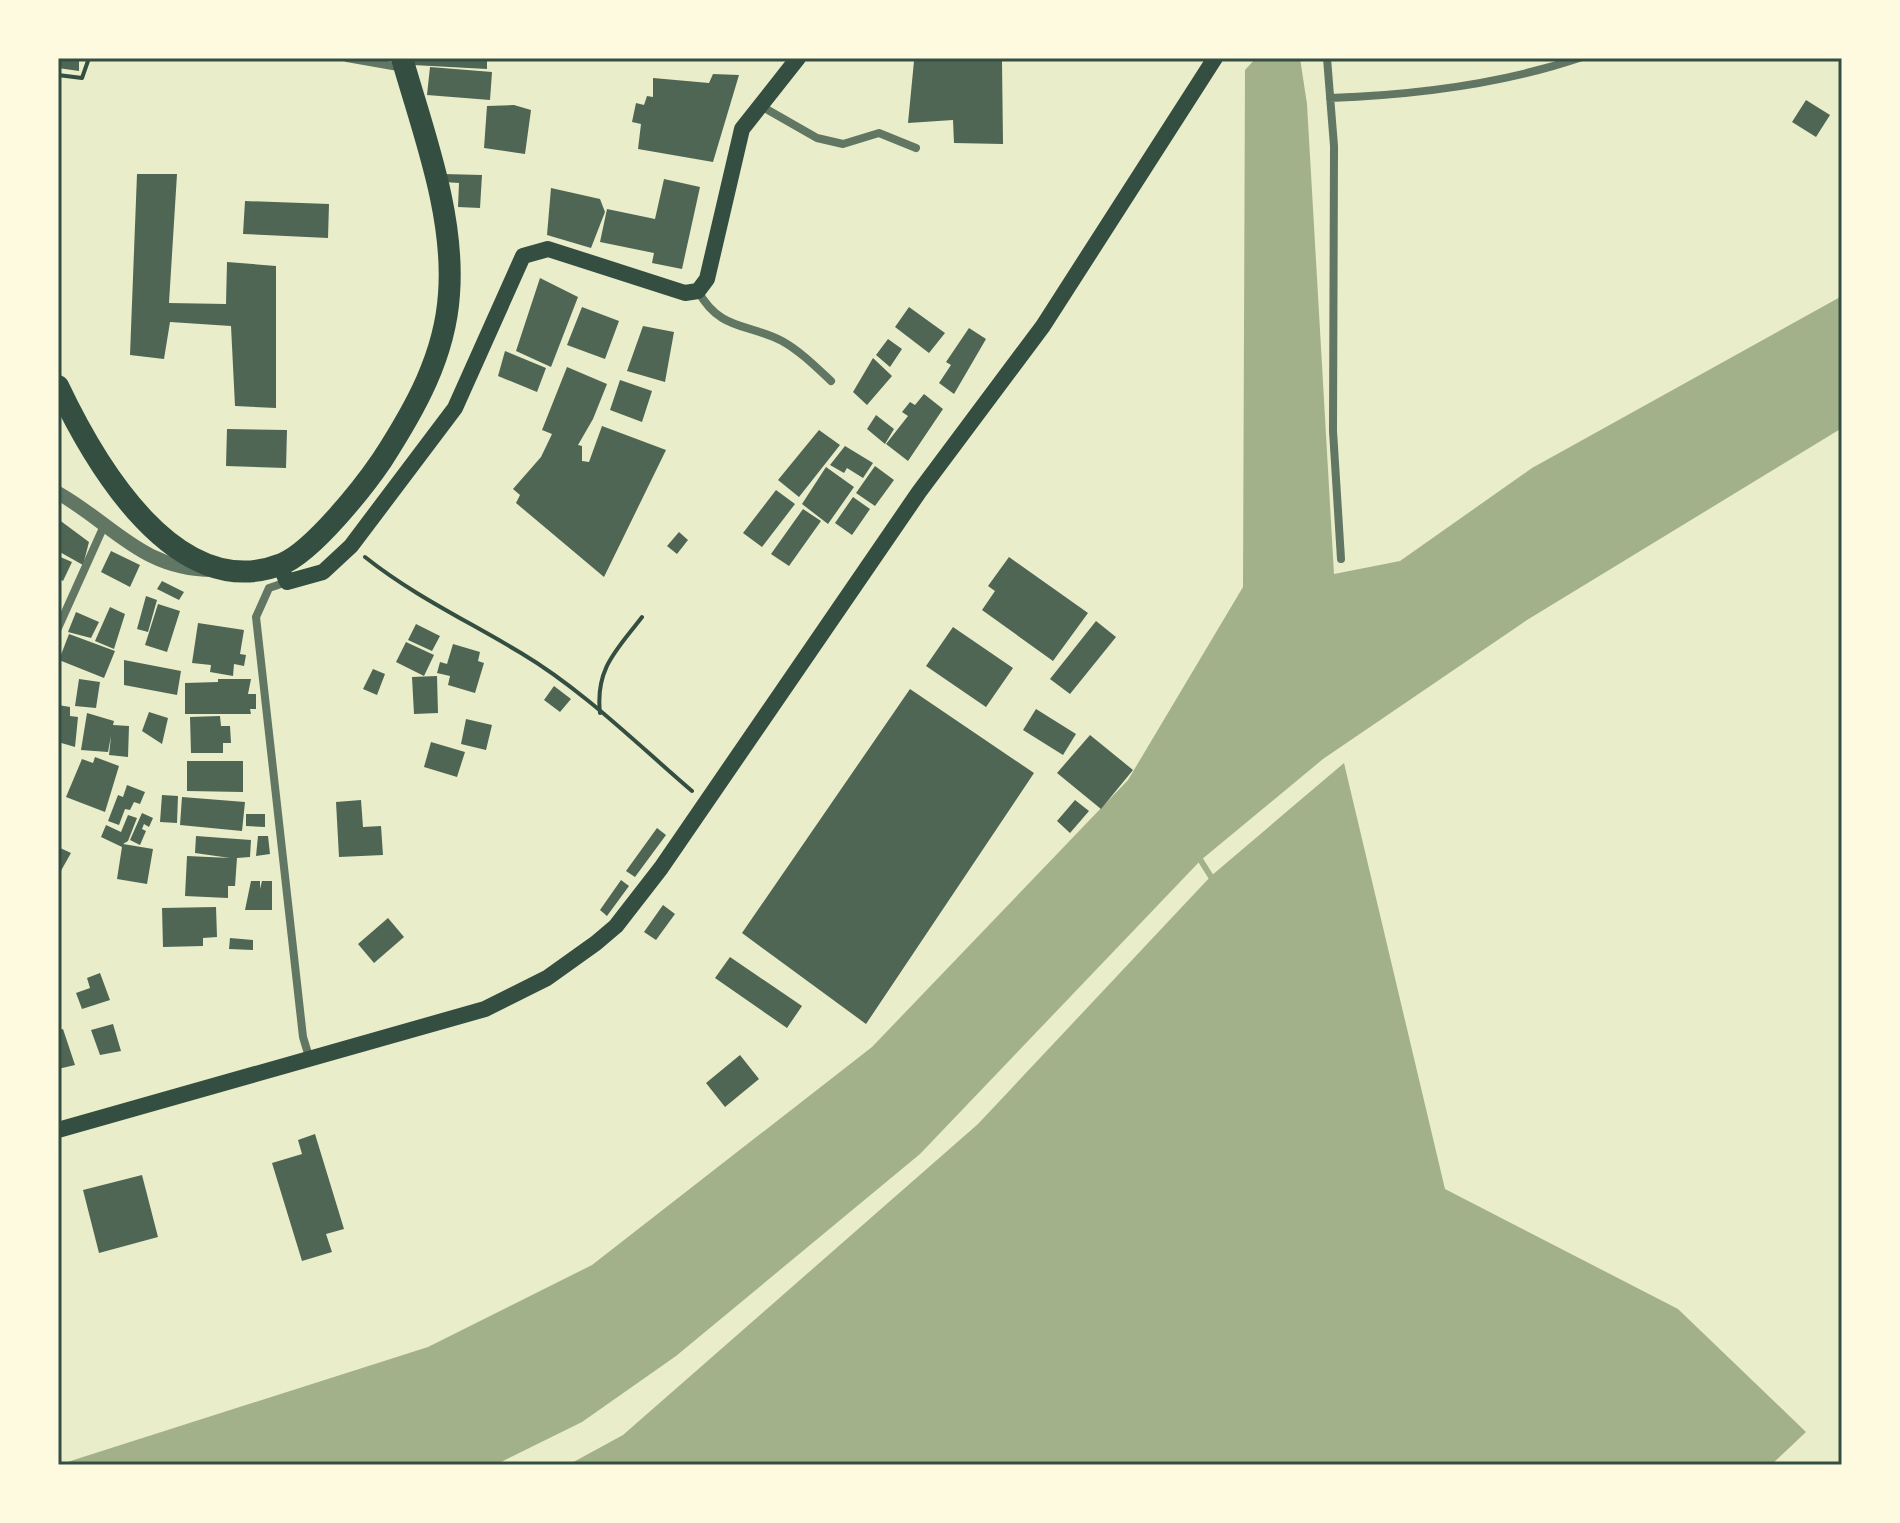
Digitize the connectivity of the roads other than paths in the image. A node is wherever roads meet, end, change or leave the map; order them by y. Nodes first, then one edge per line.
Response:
1 (347, 58) edge
2 (798, 58) edge
3 (1215, 58) edge
4 (1327, 58) edge
5 (1579, 58) edge
6 (403, 63) edge
7 (1330, 98) junction
8 (761, 106) junction
9 (916, 148) dead end
10 (698, 291) junction
11 (831, 381) dead end
12 (58, 386) edge
13 (58, 493) edge
14 (103, 528) junction
15 (1341, 559) dead end
16 (233, 570) junction
17 (284, 573) junction
18 (58, 628) edge
19 (310, 1061) junction
20 (58, 1130) edge

1 - 6 street
2 - 8 main road
3 - 19 main road
4 - 7 street
5 - 7 street
6 - 17 highway
7 - 15 street
8 - 9 street
8 - 10 main road
10 - 11 street
10 - 17 main road
12 - 16 highway
13 - 14 street
14 - 16 street
14 - 18 street
16 - 17 highway
17 - 19 street
19 - 20 main road

